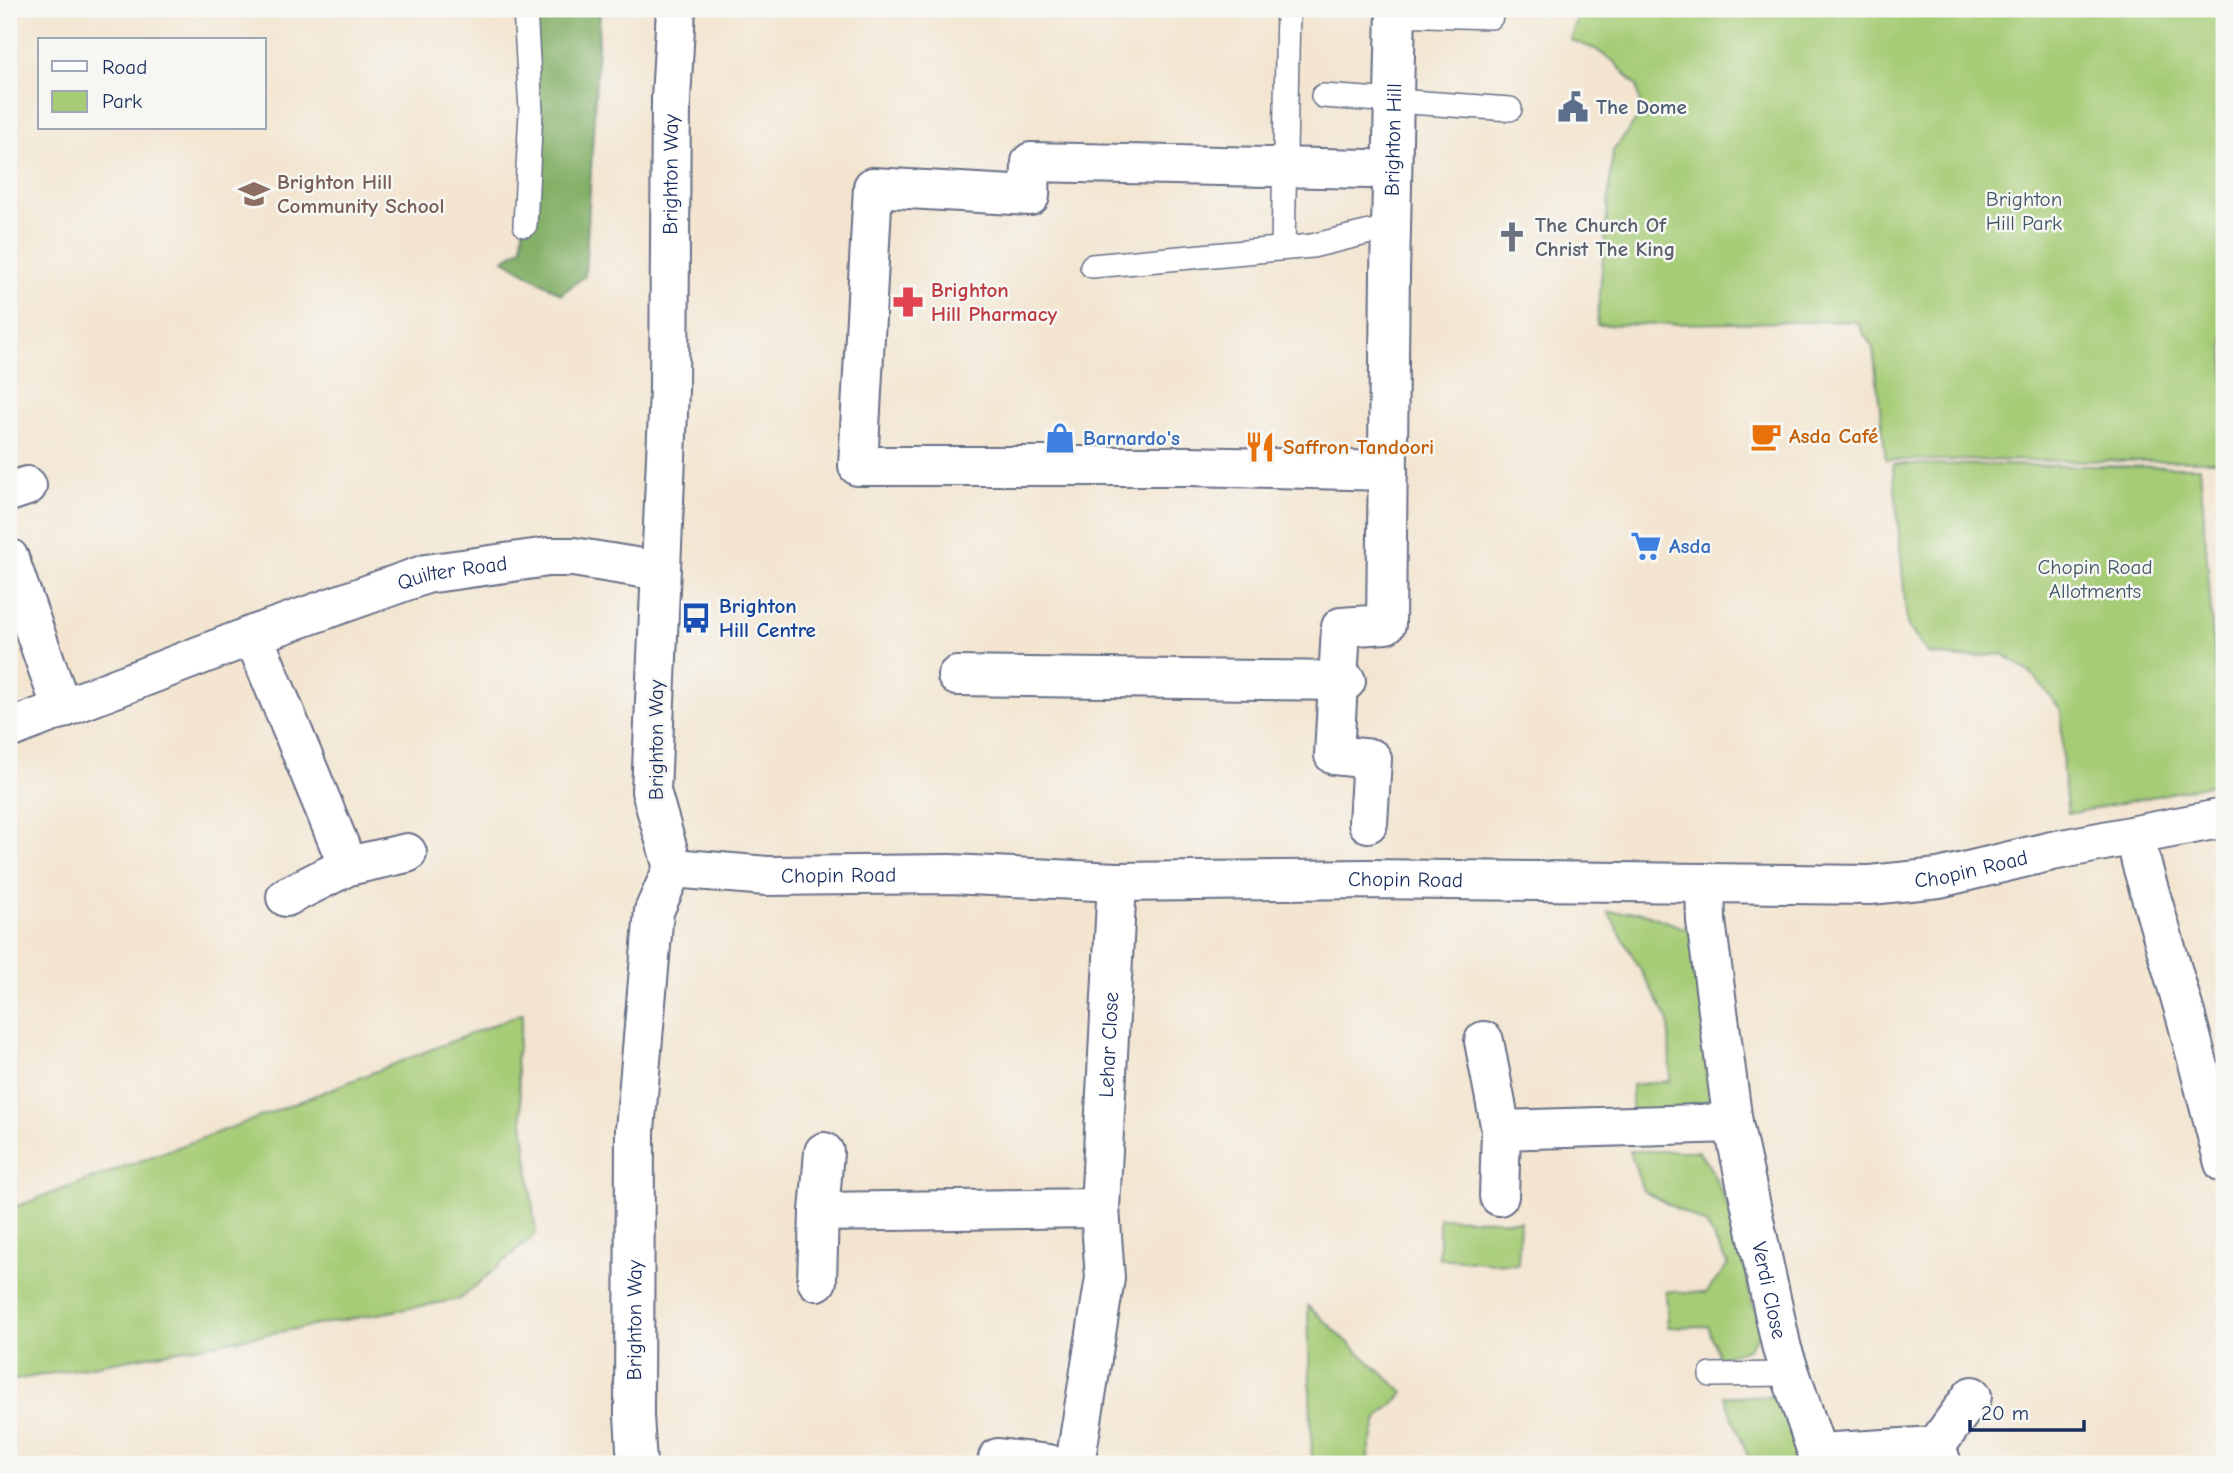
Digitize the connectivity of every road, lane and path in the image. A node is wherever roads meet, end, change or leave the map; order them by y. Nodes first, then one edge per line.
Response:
1 (526, 9) edge
2 (676, 9) edge
3 (1288, 9) edge
4 (1492, 9) edge
5 (1396, 11) edge
6 (1323, 96) dead end
7 (1393, 101) junction
8 (1510, 109) dead end
9 (1284, 167) junction
10 (1369, 169) dead end
11 (525, 225) dead end
12 (1391, 227) junction
13 (1283, 248) junction
14 (1092, 266) dead end
15 (1388, 471) junction
16 (9, 558) edge
17 (660, 571) junction
18 (253, 635) junction
19 (957, 676) dead end
20 (1342, 681) junction
21 (62, 709) junction
22 (9, 729) edge
23 (2224, 818) edge
24 (1368, 823) dead end
25 (2135, 835) junction
26 (407, 853) dead end
27 (348, 866) junction
28 (673, 868) junction
29 (1117, 882) junction
30 (1705, 883) junction
31 (286, 897) dead end
32 (1484, 1041) dead end
33 (2211, 1065) edge
34 (1733, 1123) junction
35 (1501, 1130) junction
36 (824, 1152) dead end
37 (2224, 1163) edge
38 (1499, 1196) dead end
39 (1100, 1208) junction
40 (819, 1212) junction
41 (817, 1281) dead end
42 (1790, 1374) junction
43 (1711, 1375) dead end
44 (1972, 1396) dead end
45 (1939, 1455) edge
46 (998, 1458) dead end
47 (1819, 1459) edge
48 (638, 1464) edge
49 (1049, 1464) edge
50 (1075, 1464) edge

1 - 11 lane
2 - 17 street, Brighton Way
3 - 9 lane
4 - 5 lane
5 - 7 street, Brighton Hill
6 - 7 lane
7 - 8 lane
7 - 12 street, Brighton Hill
9 - 10 street
9 - 13 lane
9 - 15 street
12 - 13 lane
12 - 15 street, Brighton Hill
13 - 14 lane
15 - 20 street, Brighton Hill
16 - 21 street
17 - 18 street, Quilter Road
17 - 28 street, Brighton Way
18 - 21 street, Quilter Road
18 - 27 street
19 - 20 street
20 - 24 street
21 - 22 street, Quilter Road
23 - 25 street, Chopin Road
25 - 30 street, Chopin Road
25 - 33 street
26 - 27 street
27 - 31 street
28 - 29 street, Chopin Road
28 - 48 street, Brighton Way
29 - 30 street, Chopin Road
29 - 39 street, Lehar Close
30 - 34 street, Verdi Close
32 - 35 street
33 - 37 street
34 - 35 street
34 - 42 street, Verdi Close
35 - 38 street
36 - 40 street
39 - 40 street
39 - 50 street, Lehar Close
40 - 41 street
42 - 43 lane
42 - 47 street, Verdi Close
44 - 45 street, Verdi Close
45 - 47 street, Verdi Close
46 - 49 street

